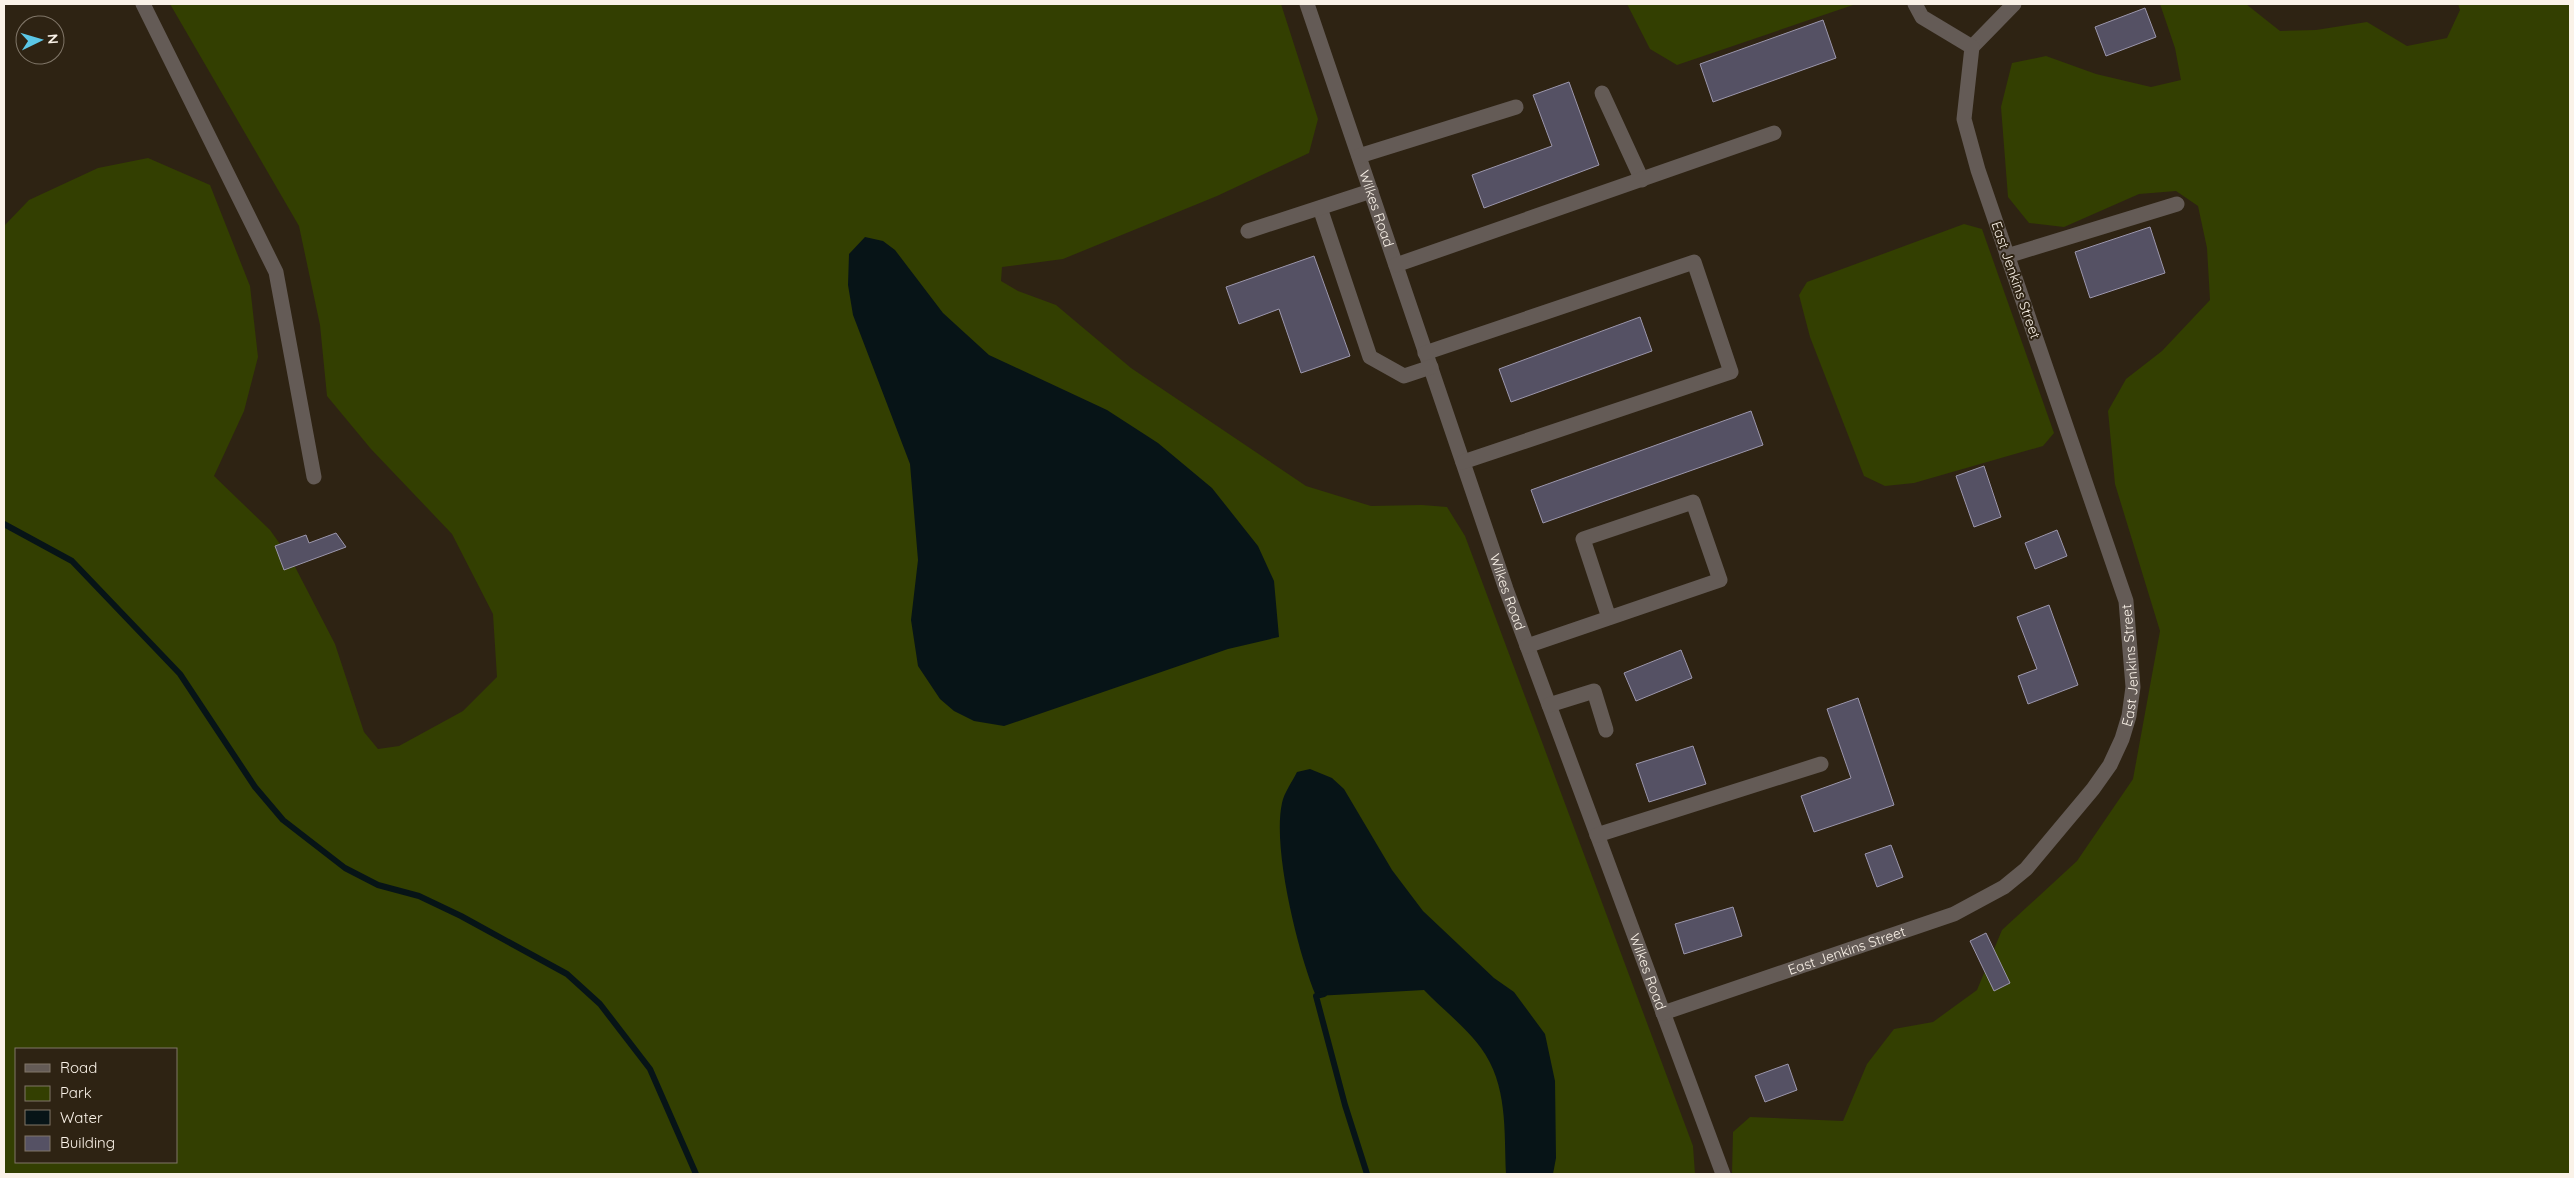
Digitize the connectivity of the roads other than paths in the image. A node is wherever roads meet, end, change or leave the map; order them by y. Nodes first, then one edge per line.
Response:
1 (143, 4) edge
2 (1307, 4) edge
3 (1915, 4) edge
4 (2014, 4) edge
5 (1972, 47) junction
6 (1602, 93) dead end
7 (1516, 107) dead end
8 (1774, 133) dead end
9 (1359, 156) junction
10 (1642, 180) junction
11 (1371, 191) junction
12 (2176, 204) dead end
13 (1320, 208) junction
14 (1248, 231) dead end
15 (2007, 256) junction
16 (1396, 265) junction
17 (1426, 353) junction
18 (1431, 367) junction
19 (1463, 462) junction
20 (314, 477) dead end
21 (1609, 618) junction
22 (1527, 646) junction
23 (1548, 705) junction
24 (1606, 730) dead end
25 (1821, 764) dead end
26 (1597, 835) junction
27 (1662, 1014) junction
28 (1723, 1174) edge

1 - 20 street
2 - 9 street, Wilkes Road
3 - 5 street
4 - 5 street
5 - 15 street, East Jenkins Street
6 - 10 street
7 - 9 street
8 - 10 street
9 - 11 street, Wilkes Road
10 - 16 street
11 - 13 street
11 - 16 street, Wilkes Road
12 - 15 street
13 - 14 street
13 - 18 street
15 - 27 street, East Jenkins Street
16 - 17 street, Wilkes Road
17 - 18 street, Wilkes Road
17 - 19 street
18 - 19 street, Wilkes Road
19 - 22 street, Wilkes Road
21 - 21 street
21 - 22 street
22 - 23 street, Wilkes Road
23 - 24 street
23 - 26 street, Wilkes Road
25 - 26 street
26 - 27 street, Wilkes Road
27 - 28 street, Wilkes Road

